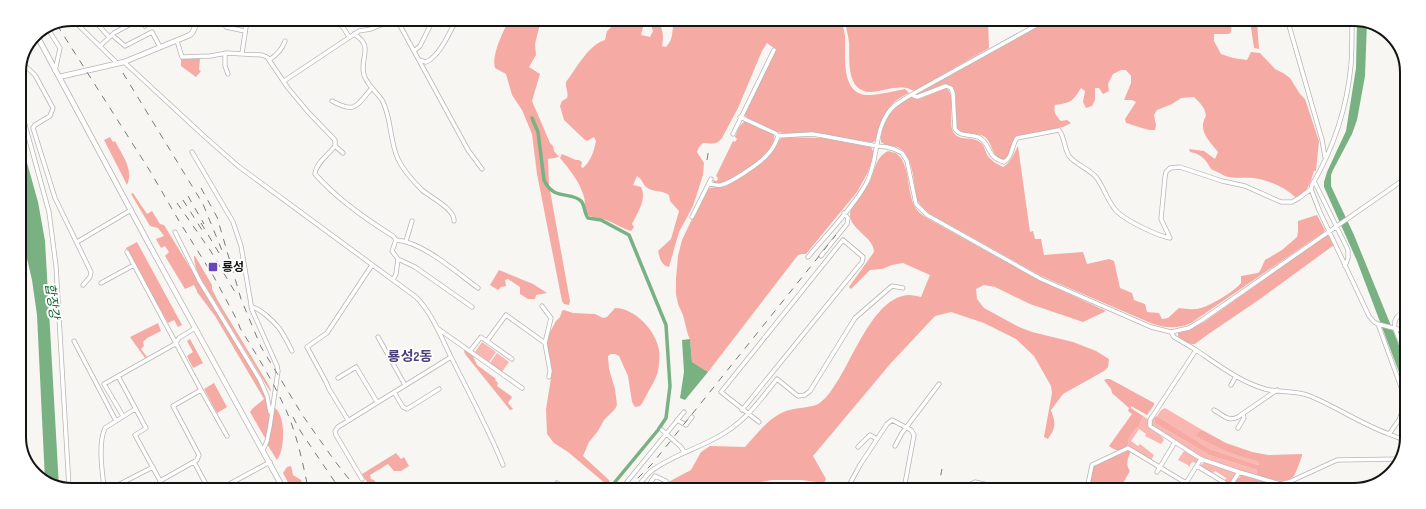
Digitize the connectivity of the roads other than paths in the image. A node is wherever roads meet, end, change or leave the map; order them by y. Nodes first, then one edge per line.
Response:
1 (79, 26) edge
2 (100, 26) edge
3 (128, 26) edge
4 (194, 26) edge
5 (225, 26) edge
6 (247, 26) edge
7 (342, 26) edge
8 (377, 26) edge
9 (400, 26) edge
10 (430, 26) edge
11 (453, 26) edge
12 (1035, 26) edge
13 (1289, 26) edge
14 (1352, 26) edge
15 (245, 31) junction
16 (50, 32) edge
17 (354, 34) junction
18 (110, 36) junction
19 (349, 37) junction
20 (39, 39) edge
21 (177, 41) junction
22 (285, 41) dead end
23 (100, 46) junction
24 (160, 47) junction
25 (774, 50) dead end
26 (414, 51) junction
27 (225, 53) junction
28 (242, 53) junction
29 (270, 60) junction
30 (419, 60) junction
31 (124, 62) junction
32 (117, 63) junction
33 (27, 67) edge
34 (56, 71) junction
35 (228, 74) dead end
36 (59, 78) junction
37 (284, 81) junction
38 (372, 88) junction
39 (914, 96) dead end
40 (332, 101) dead end
41 (740, 117) junction
42 (26, 128) edge
43 (733, 134) dead end
44 (778, 136) junction
45 (335, 146) junction
46 (877, 146) junction
47 (192, 152) dead end
48 (343, 153) dead end
49 (1325, 160) junction
50 (482, 169) dead end
51 (711, 179) dead end
52 (1314, 181) junction
53 (1400, 182) edge
54 (709, 183) junction
55 (1311, 189) junction
56 (131, 210) junction
57 (844, 213) junction
58 (692, 217) dead end
59 (412, 221) dead end
60 (454, 221) dead end
61 (1336, 227) junction
62 (1330, 231) junction
63 (175, 232) dead end
64 (396, 240) junction
65 (406, 241) junction
66 (77, 242) junction
67 (127, 252) dead end
68 (821, 256) dead end
69 (808, 257) dead end
70 (398, 259) junction
71 (134, 265) junction
72 (372, 265) junction
73 (1345, 266) junction
74 (393, 280) junction
75 (101, 283) dead end
76 (83, 285) dead end
77 (478, 288) dead end
78 (903, 288) dead end
79 (542, 306) dead end
80 (251, 307) junction
81 (472, 307) dead end
82 (1400, 314) edge
83 (1379, 324) junction
84 (436, 327) junction
85 (1393, 327) junction
86 (196, 328) junction
87 (1400, 329) edge
88 (1171, 332) junction
89 (378, 337) dead end
90 (74, 341) dead end
91 (487, 341) junction
92 (1400, 341) edge
93 (545, 342) junction
94 (175, 344) junction
95 (1196, 350) junction
96 (292, 351) dead end
97 (470, 351) junction
98 (451, 357) junction
99 (512, 358) dead end
100 (771, 374) junction
101 (118, 376) junction
102 (1236, 376) junction
103 (549, 377) dead end
104 (338, 378) dead end
105 (777, 379) junction
106 (104, 384) junction
107 (939, 384) dead end
108 (1400, 384) edge
109 (406, 385) junction
110 (1231, 385) dead end
111 (98, 387) junction
112 (522, 388) dead end
113 (439, 389) dead end
114 (201, 390) junction
115 (1276, 390) junction
116 (394, 392) junction
117 (757, 392) junction
118 (763, 397) junction
119 (378, 402) junction
120 (135, 409) junction
121 (742, 410) junction
122 (1214, 410) dead end
123 (684, 412) dead end
124 (749, 414) junction
125 (1243, 414) junction
126 (271, 415) junction
127 (123, 416) junction
128 (692, 417) dead end
129 (1400, 417) edge
130 (348, 420) junction
131 (677, 420) junction
132 (116, 421) junction
133 (759, 422) dead end
134 (906, 428) junction
135 (1238, 428) dead end
136 (662, 430) dead end
137 (666, 434) junction
138 (1389, 434) junction
139 (227, 436) dead end
140 (1400, 438) edge
141 (877, 439) junction
142 (1175, 442) junction
143 (895, 446) dead end
144 (858, 447) dead end
145 (263, 450) junction
146 (684, 452) junction
147 (1201, 459) junction
148 (1394, 459) edge
149 (194, 462) junction
150 (270, 462) junction
151 (503, 464) dead end
152 (1197, 466) junction
153 (153, 467) junction
154 (1160, 467) junction
155 (651, 472) junction
156 (1157, 472) dead end
157 (1239, 472) junction
158 (654, 476) junction
159 (362, 479) dead end
160 (160, 481) joint
161 (666, 481) dead end
162 (68, 483) edge
163 (104, 483) edge
164 (122, 483) edge
165 (205, 483) edge
166 (231, 483) edge
167 (280, 483) edge
168 (626, 483) edge
169 (641, 483) edge
170 (649, 483) edge
171 (851, 483) edge
172 (905, 483) edge
173 (1088, 483) edge
174 (1186, 483) joint
175 (1222, 483) edge
176 (1232, 483) edge
177 (1277, 483) edge
178 (1284, 483) edge

1 - 23 street
2 - 18 street
3 - 18 street
4 - 21 main road
5 - 15 street
6 - 15 street
7 - 19 street
8 - 17 street
9 - 26 street
10 - 26 street
11 - 30 street
12 - 46 street
13 - 49 street
14 - 49 street
15 - 28 street
16 - 34 street
17 - 19 street
17 - 38 street
18 - 23 street
18 - 24 street
19 - 37 street
20 - 34 main road
21 - 24 main road
21 - 27 street
22 - 29 street
23 - 32 street
24 - 31 main road
25 - 41 street
26 - 30 street
27 - 28 street
27 - 35 street
28 - 29 street
29 - 37 street
30 - 50 street
31 - 32 main road
31 - 72 street
32 - 36 main road
33 - 66 street
34 - 36 main road
36 - 56 main road
37 - 45 street
38 - 40 street
38 - 60 street
39 - 55 street
41 - 43 street
41 - 44 street
42 - 162 street
44 - 46 street
44 - 54 street
45 - 48 street
45 - 64 street
46 - 57 street
46 - 88 street
47 - 80 street
49 - 52 street
51 - 54 street
52 - 55 street
52 - 61 street
53 - 61 street
54 - 58 street
55 - 62 street
56 - 66 street
56 - 86 main road
57 - 68 street
57 - 69 street
59 - 65 street
61 - 62 street
61 - 73 street
62 - 73 street
62 - 88 street
63 - 126 street
64 - 65 street
64 - 70 street
65 - 77 street
66 - 76 street
67 - 71 street
70 - 74 street
70 - 81 street
71 - 75 street
71 - 94 street
72 - 74 street
72 - 130 street
73 - 83 street
74 - 84 street
78 - 105 street
79 - 93 street
80 - 96 street
80 - 126 street
82 - 85 street
83 - 85 street
83 - 108 street
84 - 97 street
84 - 98 street
85 - 87 street
85 - 92 street
86 - 94 street
86 - 145 main road
88 - 95 street
89 - 109 street
90 - 111 street
91 - 93 street
91 - 97 street
91 - 99 street
93 - 103 street
94 - 101 street
94 - 114 street
95 - 102 street
95 - 142 street
97 - 112 street
98 - 109 street
98 - 151 street
100 - 105 street
100 - 117 street
100 - 121 street
101 - 106 street
101 - 120 street
102 - 110 street
102 - 115 street
104 - 119 street
105 - 118 street
106 - 111 street
106 - 127 street
107 - 134 street
109 - 116 street
111 - 132 street
113 - 116 street
114 - 139 street
114 - 149 street
115 - 125 street
115 - 138 street
116 - 119 street
117 - 118 street
117 - 121 street
118 - 124 street
119 - 130 street
120 - 127 street
120 - 153 street
121 - 124 street
122 - 125 street
123 - 131 street
124 - 133 street
124 - 146 street
125 - 135 street
126 - 145 street
127 - 132 street
128 - 131 street
129 - 138 street
130 - 159 street
131 - 137 street
132 - 163 street
134 - 141 street
134 - 143 street
134 - 172 street
136 - 137 street
137 - 146 street
137 - 168 street
138 - 140 street
141 - 144 street
141 - 171 street
142 - 147 street
142 - 154 street
145 - 150 main road
146 - 155 street
147 - 152 street
147 - 157 street
148 - 178 street
149 - 160 street
149 - 165 street
150 - 166 street
150 - 167 main road
152 - 174 street
152 - 175 street
153 - 160 street
153 - 164 street
154 - 156 street
154 - 173 street
154 - 174 street
155 - 158 street
155 - 169 street
157 - 176 street
157 - 177 street
158 - 161 street
158 - 170 street

